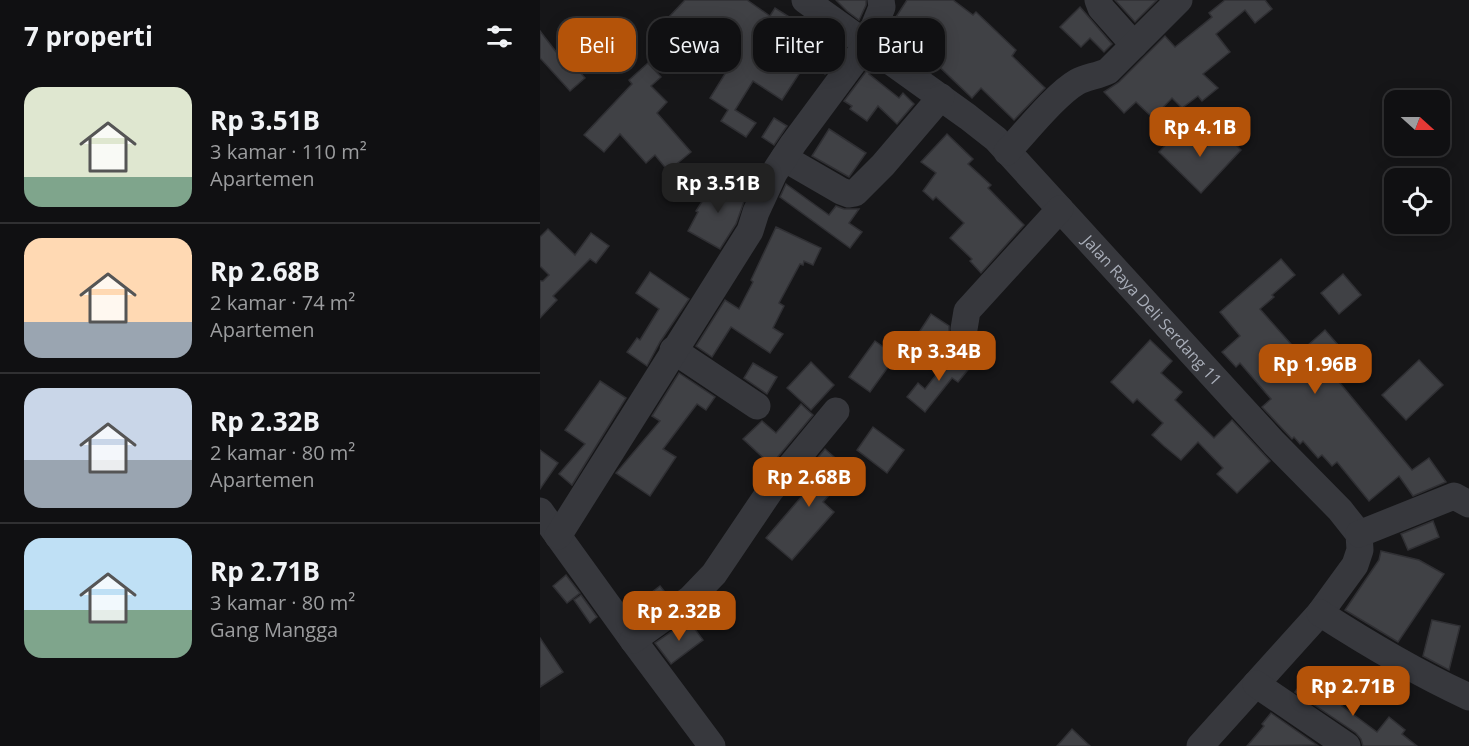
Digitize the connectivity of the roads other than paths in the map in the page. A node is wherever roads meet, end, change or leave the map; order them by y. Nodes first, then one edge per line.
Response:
1 (805, 0) edge
2 (881, 0) edge
3 (1098, 0) edge
4 (1179, 0) edge
5 (878, 18) edge
6 (857, 37) edge
7 (1134, 45) junction
8 (857, 58) edge
9 (905, 72) edge
10 (940, 98) junction
11 (1007, 152) junction
12 (784, 158) junction
13 (1060, 209) junction
14 (964, 329) dead end
15 (673, 350) junction
16 (757, 406) dead end
17 (836, 411) dead end
18 (1464, 498) edge
19 (540, 511) edge
20 (1359, 534) junction
21 (558, 536) junction
22 (1320, 613) junction
23 (633, 640) junction
24 (1256, 684) junction
25 (1469, 698) edge
26 (712, 746) edge
27 (1200, 746) edge
28 (1347, 746) edge

1 - 6 street, Jalan Raya Deli Serdang 11
2 - 5 street
3 - 7 street
4 - 7 street
7 - 11 street
8 - 12 street
9 - 10 street, Jalan Raya Deli Serdang 11
10 - 11 street, Jalan Raya Deli Serdang 11
10 - 12 street
11 - 13 street, Jalan Raya Deli Serdang 11
12 - 15 street
13 - 14 street
13 - 20 street, Jalan Raya Deli Serdang 11
15 - 16 street
15 - 21 street
17 - 23 street
18 - 20 street
19 - 21 street
20 - 22 street
21 - 23 street
22 - 24 street
22 - 25 street
23 - 26 street
24 - 27 street
24 - 28 street

